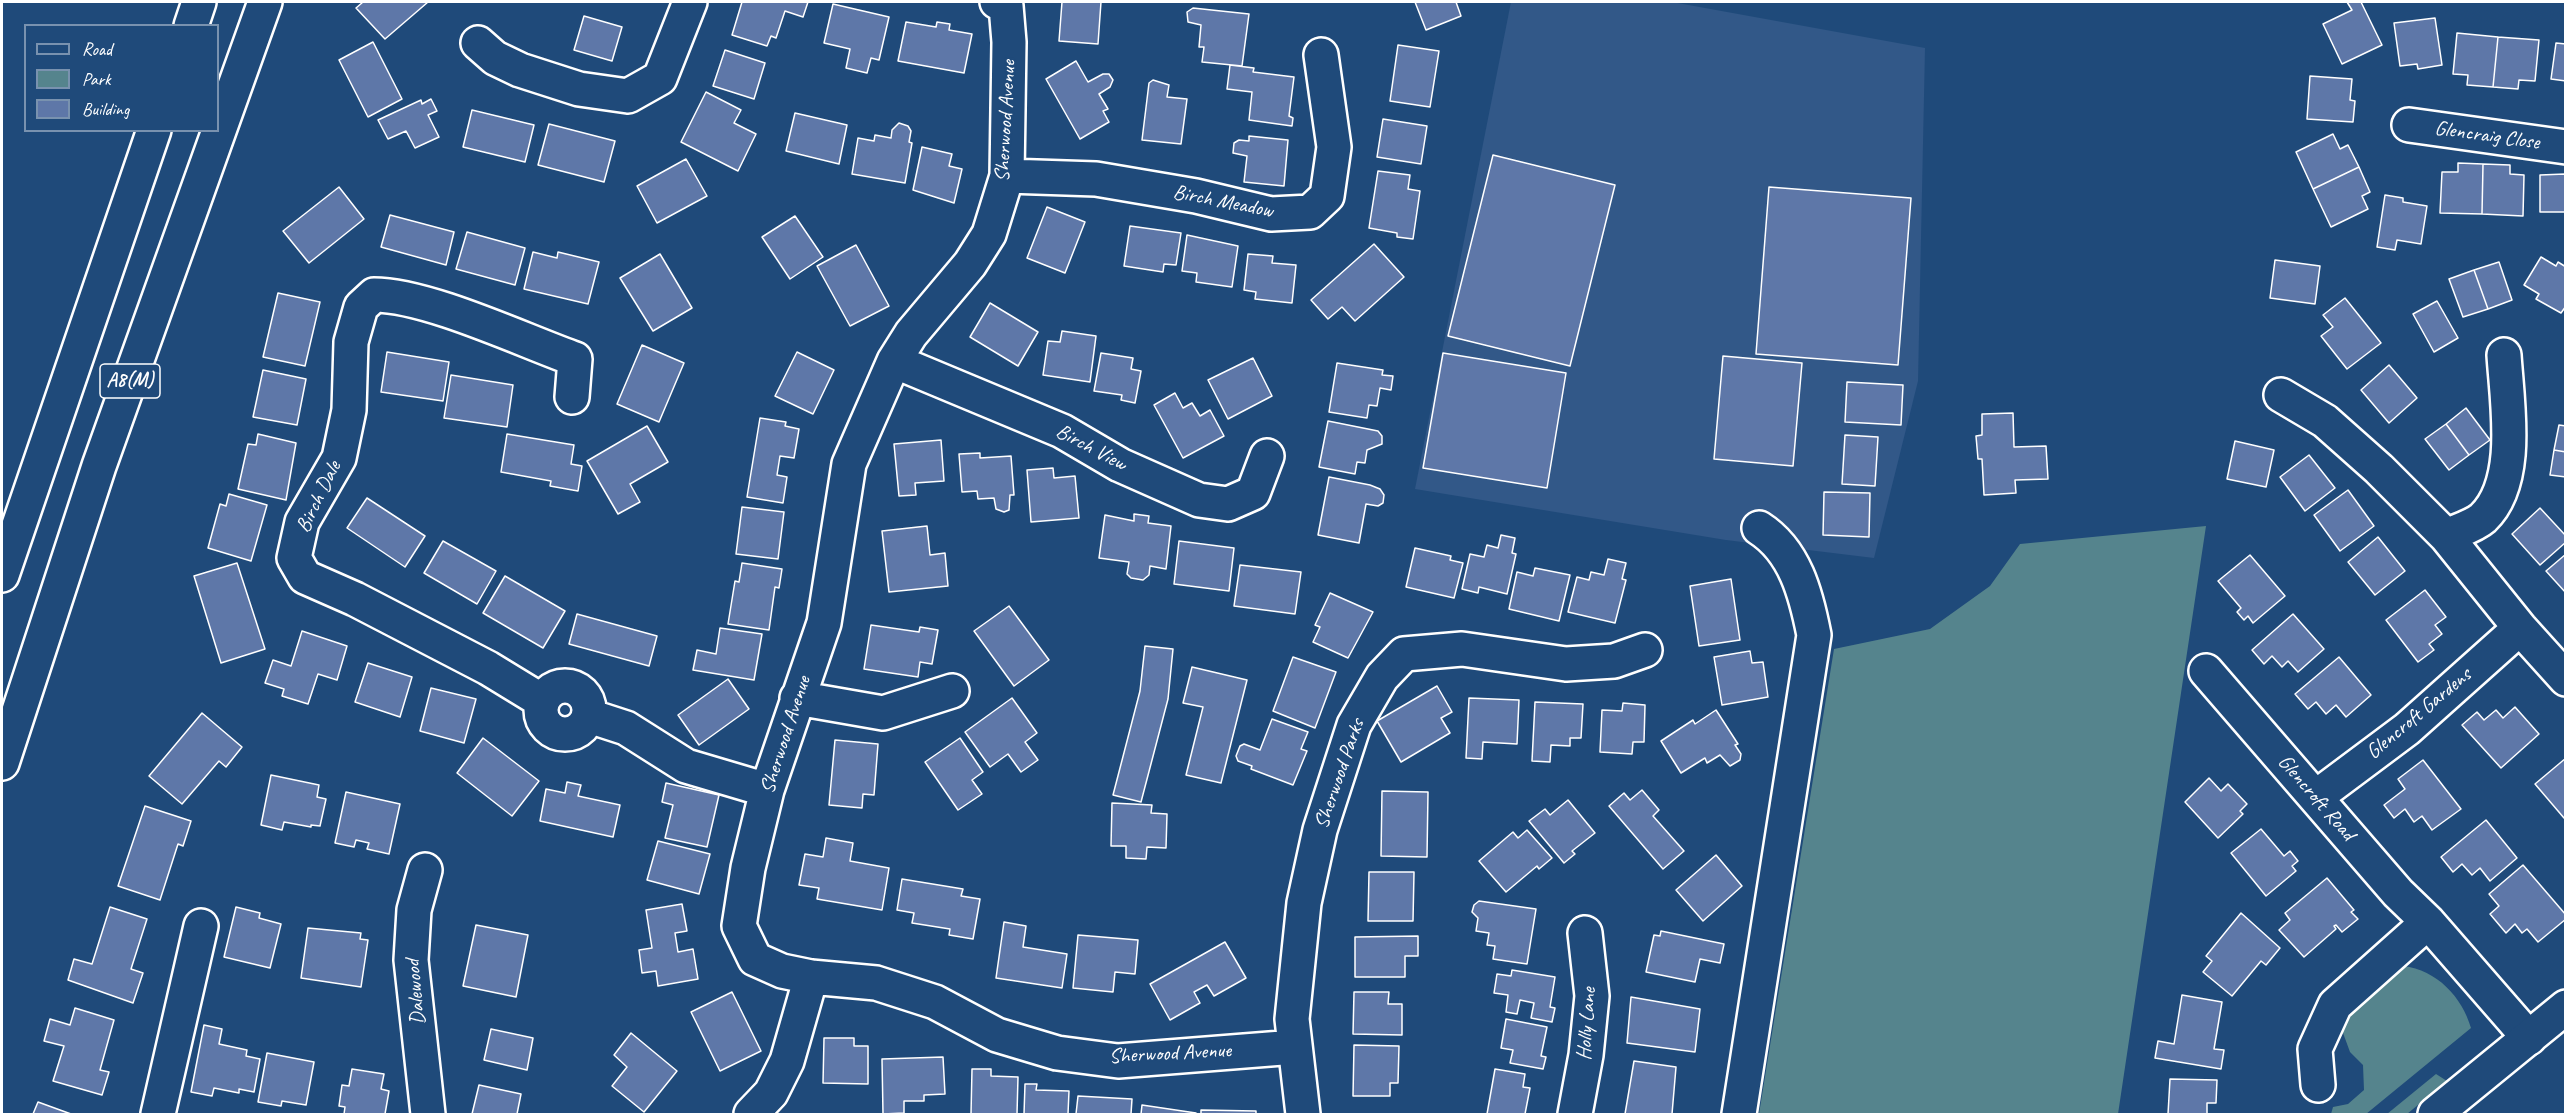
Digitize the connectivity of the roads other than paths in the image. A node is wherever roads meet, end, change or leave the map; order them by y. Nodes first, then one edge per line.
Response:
1 (199, 2) edge
2 (265, 2) edge
3 (690, 2) edge
4 (997, 2) edge
5 (192, 24) edge
6 (478, 44) dead end
7 (1321, 56) dead end
8 (2409, 125) dead end
9 (219, 131) edge
10 (153, 132) edge
11 (218, 132) edge
12 (2565, 147) edge
13 (1007, 176) junction
14 (2504, 355) dead end
15 (894, 361) junction
16 (2281, 395) dead end
17 (572, 397) dead end
18 (1267, 456) dead end
19 (1759, 528) dead end
20 (2446, 536) junction
21 (2, 575) edge
22 (2520, 628) junction
23 (1645, 650) dead end
24 (2206, 671) dead end
25 (2565, 679) edge
26 (952, 691) dead end
27 (797, 698) junction
28 (2, 763) edge
29 (767, 790) junction
30 (2316, 797) junction
31 (425, 870) dead end
32 (2428, 922) junction
33 (201, 926) dead end
34 (1585, 933) dead end
35 (811, 977) junction
36 (2565, 1007) edge
37 (2529, 1038) junction
38 (1294, 1047) junction
39 (2318, 1085) dead end
40 (158, 1114) edge
41 (428, 1114) edge
42 (751, 1114) edge
43 (1302, 1114) edge
44 (1575, 1114) edge
45 (1739, 1114) edge
46 (2435, 1114) edge

1 - 5 main road
2 - 9 main road, A8(M)
3 - 6 main road
4 - 13 main road, Sherwood Avenue
7 - 13 main road, Birch Meadow
8 - 12 main road, Glencraig Close
10 - 21 main road, A8(M)
11 - 28 main road, A8(M)
13 - 15 main road, Sherwood Avenue
14 - 20 main road
15 - 18 main road, Birch View
15 - 27 main road, Sherwood Avenue
16 - 20 main road
17 - 29 main road, Birch Dale
19 - 45 main road
20 - 22 main road
22 - 25 main road
22 - 30 main road, Glencroft Gardens
23 - 38 main road, Sherwood Parks
24 - 30 main road, Glencroft Road
26 - 27 main road
27 - 29 main road, Sherwood Avenue
29 - 35 main road, Sherwood Avenue
30 - 32 main road, Glencroft Road
31 - 41 main road, Dalewood
32 - 37 main road, Glencroft Road
32 - 39 main road
33 - 40 main road
34 - 44 main road, Holly Lane
35 - 38 main road, Sherwood Avenue
35 - 42 main road
36 - 37 main road
37 - 46 main road
38 - 43 main road, Sherwood Parks

